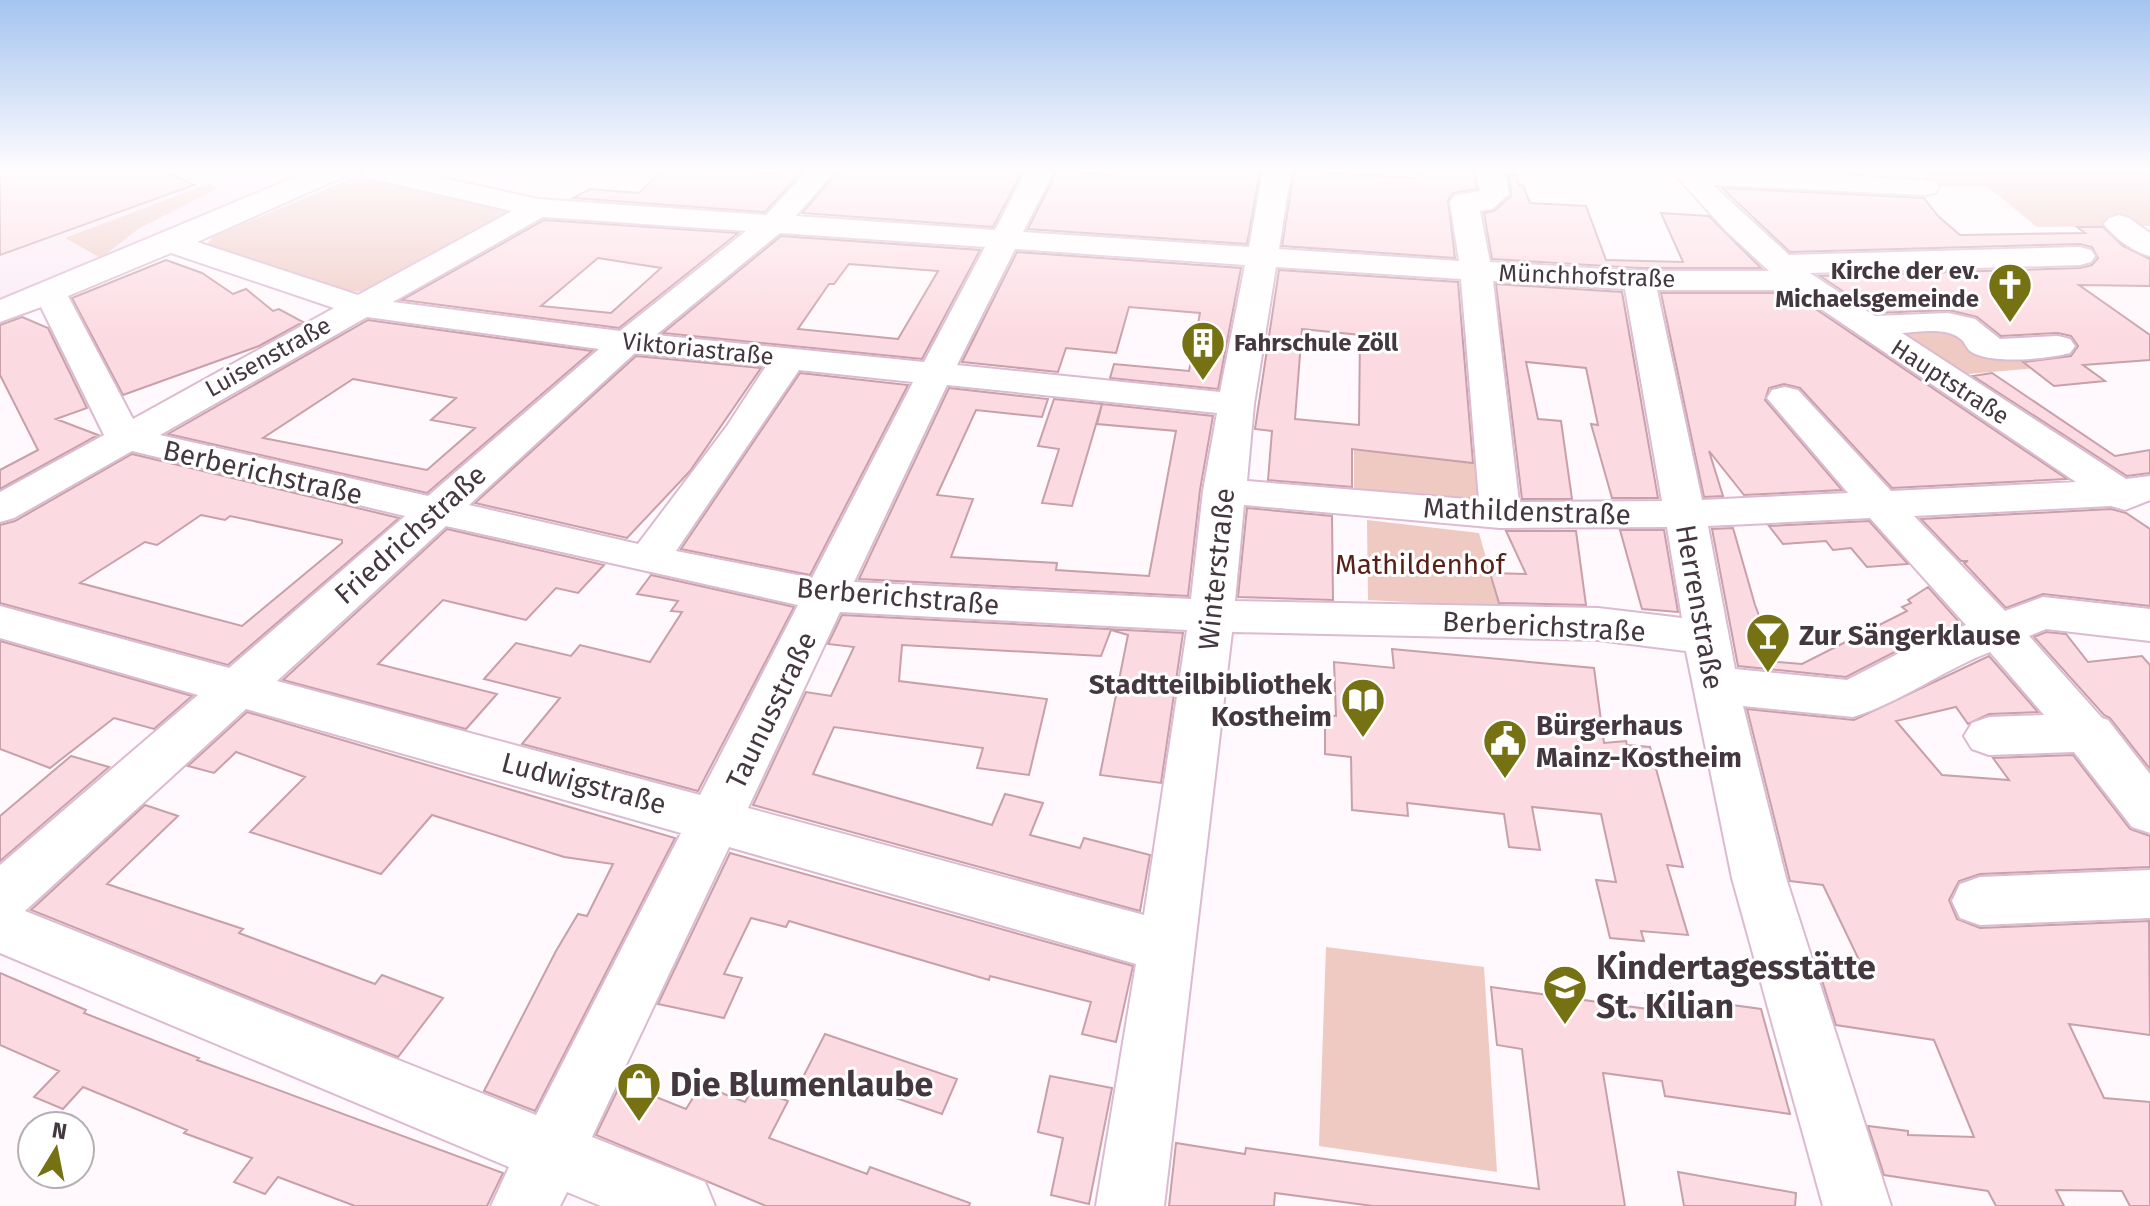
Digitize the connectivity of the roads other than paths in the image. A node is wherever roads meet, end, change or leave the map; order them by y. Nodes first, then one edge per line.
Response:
1 (161, 227) edge
2 (207, 227) edge
3 (503, 227) edge
4 (769, 227) edge
5 (835, 227) edge
6 (1009, 227) edge
7 (1267, 227) edge
8 (1468, 227) edge
9 (1742, 227) edge
10 (2123, 227) edge
11 (181, 239) junction
12 (1002, 239) junction
13 (2150, 247) edge
14 (1262, 256) junction
15 (2080, 256) dead end
16 (134, 258) junction
17 (1476, 271) junction
18 (1790, 273) junction
19 (1639, 280) junction
20 (50, 292) junction
21 (359, 306) junction
22 (0, 312) edge
23 (1867, 327) junction
24 (627, 342) junction
25 (2058, 346) dead end
26 (788, 359) junction
27 (935, 373) junction
28 (1785, 398) dead end
29 (1236, 404) junction
30 (124, 438) junction
31 (1223, 491) junction
32 (2139, 498) edge
33 (1875, 502) junction
34 (0, 509) edge
35 (435, 512) junction
36 (1684, 514) junction
37 (1500, 515) junction
38 (652, 555) junction
39 (827, 596) junction
40 (1213, 616) junction
41 (0, 622) edge
42 (2150, 625) edge
43 (1996, 629) junction
44 (1710, 661) junction
45 (238, 688) junction
46 (2091, 733) junction
47 (1989, 736) dead end
48 (2150, 812) edge
49 (718, 819) junction
50 (2150, 894) edge
51 (0, 899) edge
52 (1980, 901) dead end
53 (0, 927) edge
54 (1167, 947) junction
55 (538, 1180) edge
56 (681, 1206) edge
57 (1130, 1206) edge
58 (1857, 1206) edge

1 - 16 street
2 - 11 street
3 - 21 street, Luisenstraße
4 - 24 street, Friedrichstraße
5 - 12 street, Münchhofstraße
6 - 12 street, Taunusstraße
7 - 14 street, Winterstraße
8 - 17 street
9 - 18 street, Hauptstraße
10 - 13 street
11 - 16 street
11 - 21 street, Viktoriastraße
12 - 14 street, Münchhofstraße
12 - 27 street, Taunusstraße
14 - 17 street, Münchhofstraße
14 - 29 street, Winterstraße
15 - 18 street, Münchhofstraße
16 - 20 street
17 - 19 street, Münchhofstraße
17 - 37 street
18 - 19 street, Münchhofstraße
18 - 23 street, Hauptstraße
19 - 36 street, Herrenstraße
20 - 22 street
20 - 30 street, Berberichstraße
21 - 24 street, Viktoriastraße
21 - 30 street, Luisenstraße
23 - 25 street
23 - 32 street, Hauptstraße
24 - 26 street, Viktoriastraße
24 - 35 street, Friedrichstraße
26 - 27 street, Viktoriastraße
26 - 38 street
27 - 29 street, Viktoriastraße
27 - 39 street, Taunusstraße
28 - 33 street
29 - 31 street, Winterstraße
30 - 34 street, Luisenstraße
30 - 35 street, Berberichstraße
31 - 37 street, Mathildenstraße
31 - 40 street, Winterstraße
32 - 33 street, Mathildenstraße
33 - 36 street, Mathildenstraße
33 - 43 street
35 - 38 street, Berberichstraße
35 - 45 street, Friedrichstraße
36 - 37 street, Mathildenstraße
36 - 44 street, Herrenstraße
38 - 39 street, Berberichstraße
39 - 40 street, Berberichstraße
39 - 49 street, Taunusstraße
40 - 44 street, Berberichstraße
40 - 54 street, Winterstraße
41 - 45 street, Ludwigstraße
42 - 43 street, Berberichstraße
43 - 44 street, Berberichstraße
43 - 46 street
44 - 58 street, Herrenstraße
45 - 49 street, Ludwigstraße
45 - 51 street, Friedrichstraße
46 - 47 street
46 - 48 street
49 - 54 street, Ludwigstraße
49 - 55 street, Taunusstraße
50 - 52 street
53 - 55 street
54 - 57 street, Winterstraße
55 - 56 street

